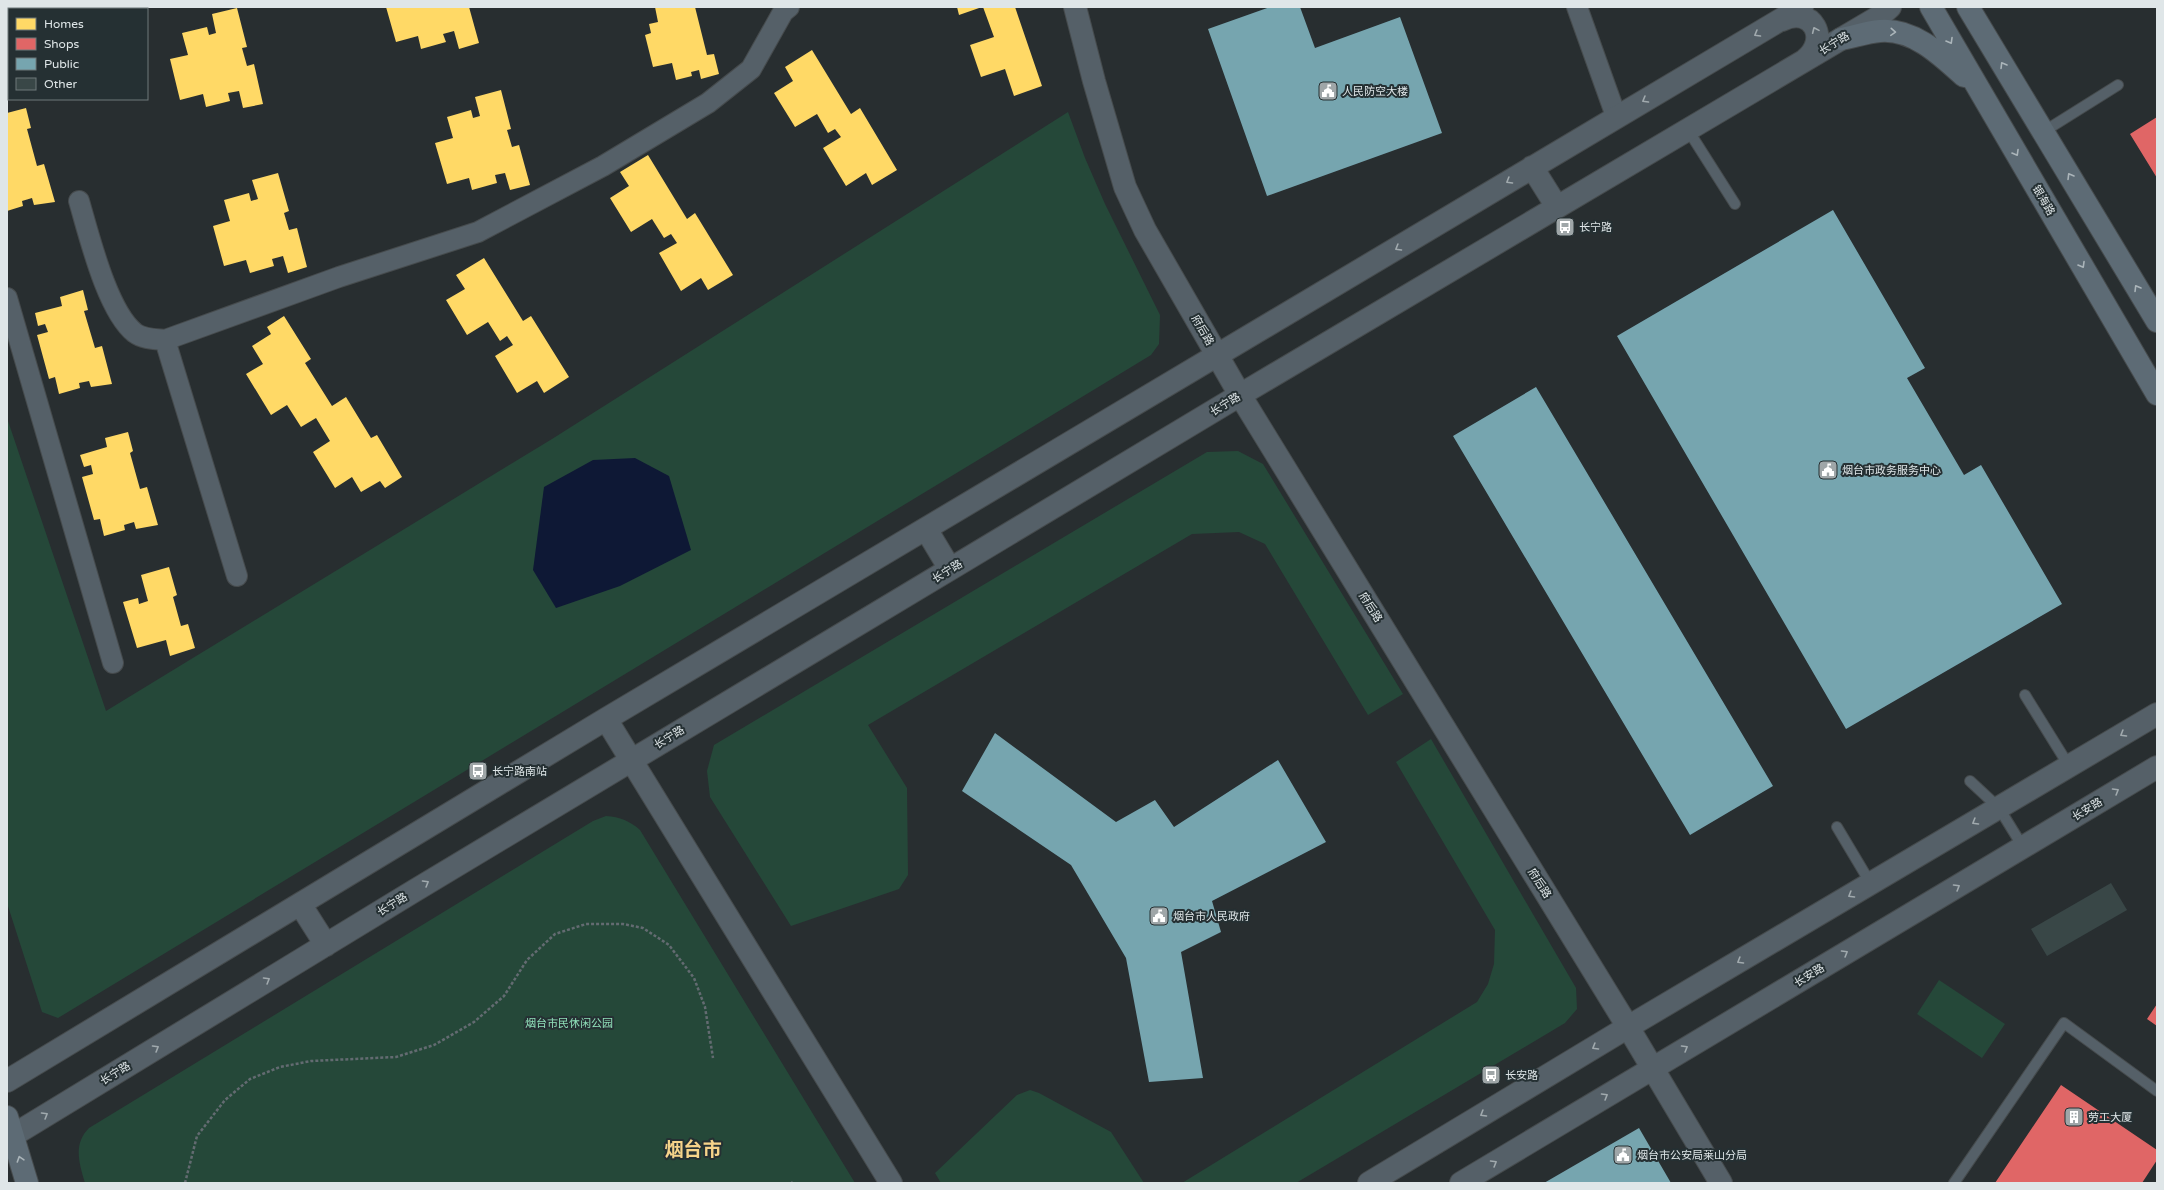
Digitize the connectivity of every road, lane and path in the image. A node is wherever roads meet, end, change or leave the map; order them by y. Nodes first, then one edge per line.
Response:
1 (789, 7) edge
2 (1075, 7) edge
3 (1577, 7) edge
4 (1802, 7) edge
5 (1890, 7) edge
6 (1931, 7) edge
7 (1968, 7) edge
8 (1776, 23) junction
9 (1840, 39) junction
10 (1802, 62) junction
11 (2118, 85) dead end
12 (1979, 90) junction
13 (1616, 116) junction
14 (1688, 130) junction
15 (2043, 132) junction
16 (1532, 167) junction
17 (79, 200) dead end
18 (1735, 204) dead end
19 (1557, 207) junction
20 (7, 298) edge
21 (2157, 321) edge
22 (165, 340) junction
23 (1218, 356) junction
24 (1240, 394) junction
25 (2157, 394) edge
26 (926, 529) junction
27 (950, 569) junction
28 (237, 576) dead end
29 (113, 662) dead end
30 (2025, 695) dead end
31 (2157, 714) edge
32 (606, 719) junction
33 (631, 760) junction
34 (2069, 766) junction
35 (2157, 767) edge
36 (1970, 781) dead end
37 (1999, 808) junction
38 (1837, 827) dead end
39 (2023, 847) junction
40 (1871, 884) junction
41 (300, 904) junction
42 (326, 945) junction
43 (1628, 1027) junction
44 (713, 1058) dead end
45 (1652, 1068) junction
46 (7, 1082) edge
47 (2157, 1091) edge
48 (9, 1130) edge
49 (27, 1183) edge
50 (185, 1183) edge
51 (891, 1183) edge
52 (1370, 1183) edge
53 (1460, 1183) edge
54 (1721, 1183) edge
55 (1954, 1183) edge

1 - 22 street
2 - 23 street, 府后路
3 - 13 street
4 - 8 street
5 - 9 street, 长宁路
6 -> 12 main road, 银海路
15 -> 7 main road
10 -> 8 street
8 -> 13 street
9 - 10 street, 长宁路
9 -> 12 main road
10 - 14 street, 长宁路
11 - 15 lane
12 -> 25 main road, 银海路
13 - 16 street
14 - 18 lane
14 - 19 street, 长宁路
21 -> 15 main road
16 - 19 street
16 -> 23 street
17 - 22 street
19 - 24 street, 长宁路
20 - 29 street
22 - 28 street
23 - 24 street, 府后路
23 - 26 street
24 - 27 street, 长宁路
24 - 43 street, 府后路
26 - 27 street
26 - 32 street
27 - 33 street, 长宁路
30 - 34 lane
31 -> 34 street
32 - 33 street
32 - 41 street
42 -> 33 street, 长宁路
33 - 51 street
34 - 37 street
39 -> 35 street, 长安路
36 - 37 lane
37 - 39 lane
37 -> 40 street
38 - 40 lane
45 -> 39 street, 长安路
40 -> 43 street
41 - 42 street
41 - 46 street
48 -> 42 street, 长宁路
43 - 45 street, 府后路
43 -> 52 street
44 - 50 path
53 -> 45 street, 长安路
45 - 54 street, 府后路
47 - 55 lane
49 -> 48 main road

